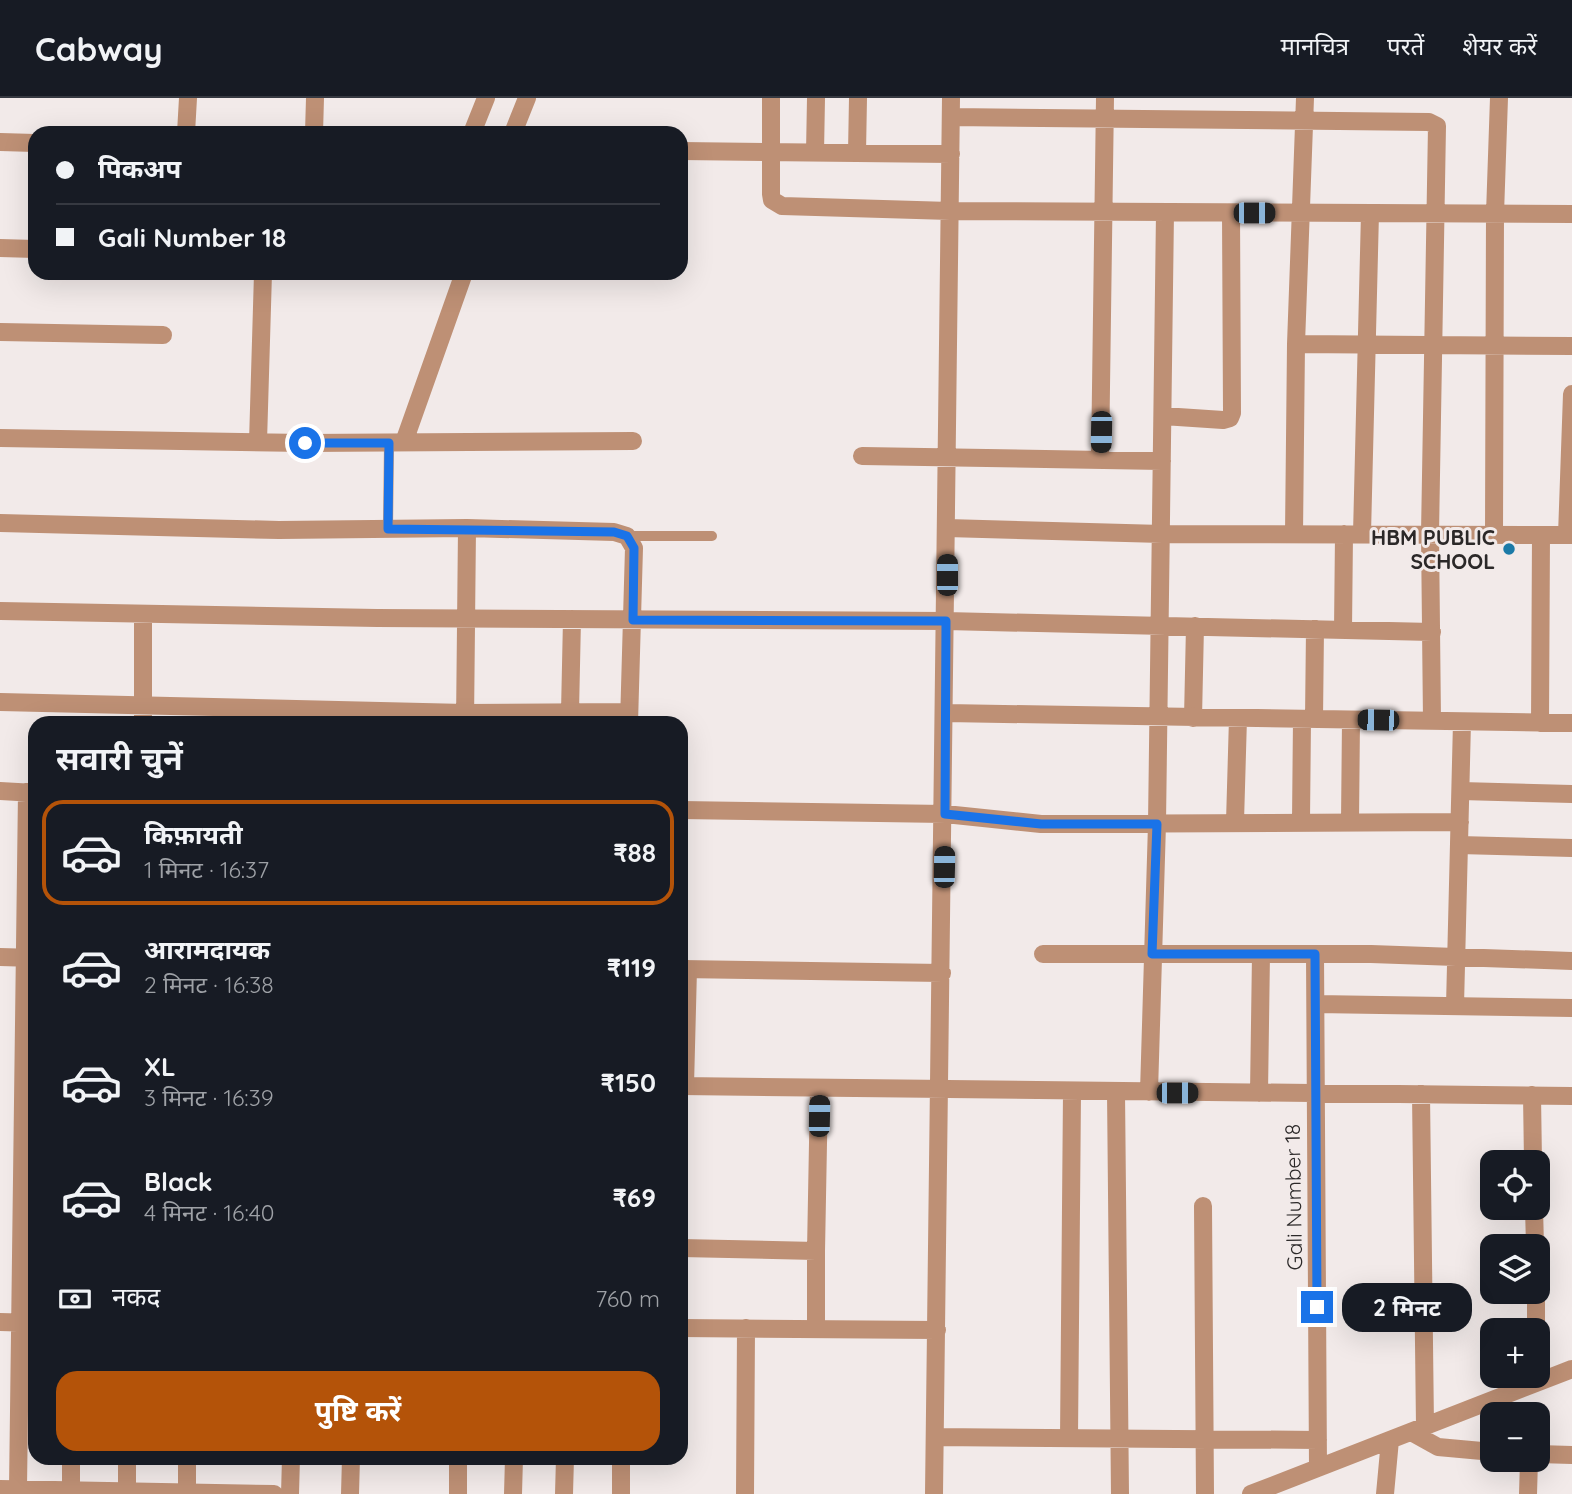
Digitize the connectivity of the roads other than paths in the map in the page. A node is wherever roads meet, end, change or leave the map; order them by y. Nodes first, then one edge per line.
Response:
1 (188, 98) edge
2 (315, 98) edge
3 (486, 98) edge
4 (527, 98) edge
5 (771, 98) edge
6 (816, 98) edge
7 (858, 98) edge
8 (951, 98) edge
9 (1105, 98) edge
10 (1305, 98) edge
11 (1499, 98) edge
12 (951, 117) junction
13 (1105, 118) junction
14 (1305, 120) junction
15 (186, 126) edge
16 (314, 126) edge
17 (475, 126) edge
18 (516, 126) edge
19 (0, 142) edge
20 (28, 142) edge
21 (688, 151) edge
22 (769, 152) junction
23 (815, 153) junction
24 (857, 153) junction
25 (951, 154) junction
26 (950, 211) junction
27 (1104, 212) junction
28 (1165, 212) junction
29 (1231, 213) junction
30 (1300, 213) junction
31 (1370, 213) junction
32 (1435, 214) junction
33 (1495, 214) junction
34 (1572, 214) edge
35 (0, 248) edge
36 (28, 249) edge
37 (263, 280) edge
38 (461, 280) edge
39 (0, 332) edge
40 (163, 335) dead end
41 (1433, 343) junction
42 (1296, 344) junction
43 (1364, 344) junction
44 (1495, 345) junction
45 (1572, 346) edge
46 (1572, 394) edge
47 (1163, 416) junction
48 (0, 438) edge
49 (633, 441) dead end
50 (258, 442) junction
51 (397, 442) junction
52 (862, 456) dead end
53 (948, 458) junction
54 (1100, 460) junction
55 (1162, 461) junction
56 (0, 523) edge
57 (467, 528) junction
58 (947, 528) junction
59 (388, 529) junction
60 (1162, 534) junction
61 (1294, 534) junction
62 (1353, 534) junction
63 (1430, 534) junction
64 (1494, 535) junction
65 (1541, 535) junction
66 (1570, 535) edge
67 (627, 536) junction
68 (712, 537) dead end
69 (0, 611) edge
70 (143, 614) junction
71 (465, 619) junction
72 (572, 619) junction
73 (633, 620) junction
74 (946, 621) junction
75 (1160, 626) junction
76 (1195, 626) junction
77 (1315, 629) junction
78 (1343, 630) junction
79 (1432, 632) junction
80 (0, 702) edge
81 (570, 712) junction
82 (946, 713) junction
83 (143, 715) edge
84 (250, 716) edge
85 (465, 716) edge
86 (500, 716) edge
87 (617, 716) edge
88 (629, 716) edge
89 (1157, 717) junction
90 (1193, 718) junction
91 (1238, 718) junction
92 (1308, 719) junction
93 (1351, 720) junction
94 (1432, 721) junction
95 (1462, 722) junction
96 (1540, 723) junction
97 (1572, 723) edge
98 (0, 791) edge
99 (1461, 791) junction
100 (28, 793) edge
101 (1572, 794) edge
102 (688, 810) edge
103 (945, 814) junction
104 (1301, 821) junction
105 (1235, 822) junction
106 (1350, 822) junction
107 (1460, 822) junction
108 (1157, 824) junction
109 (1460, 845) junction
110 (1572, 848) edge
111 (1043, 954) dead end
112 (1152, 954) junction
113 (1261, 954) junction
114 (1315, 954) junction
115 (0, 957) edge
116 (28, 958) edge
117 (1457, 959) junction
118 (1572, 961) edge
119 (688, 969) edge
120 (942, 974) junction
121 (1316, 1004) junction
122 (1455, 1006) junction
123 (1572, 1008) edge
124 (688, 1086) edge
125 (819, 1088) junction
126 (940, 1091) junction
127 (1072, 1091) junction
128 (1116, 1092) junction
129 (1149, 1092) junction
130 (1259, 1093) junction
131 (1315, 1093) junction
132 (1421, 1094) junction
133 (1532, 1095) junction
134 (1572, 1096) edge
135 (1533, 1150) edge
136 (1203, 1206) dead end
137 (688, 1248) edge
138 (817, 1251) junction
139 (0, 1322) edge
140 (28, 1323) edge
141 (688, 1328) edge
142 (746, 1328) junction
143 (816, 1329) junction
144 (937, 1330) junction
145 (1572, 1369) edge
146 (1550, 1375) edge
147 (1516, 1388) edge
148 (1418, 1429) junction
149 (935, 1437) junction
150 (1069, 1438) junction
151 (1121, 1438) junction
152 (1203, 1439) junction
153 (1318, 1440) junction
154 (1390, 1440) junction
155 (1480, 1451) edge
156 (1550, 1454) edge
157 (1572, 1455) edge
158 (71, 1465) edge
159 (127, 1465) edge
160 (187, 1465) edge
161 (291, 1465) edge
162 (351, 1465) edge
163 (458, 1465) edge
164 (514, 1465) edge
165 (565, 1465) edge
166 (621, 1465) edge
167 (1318, 1468) junction
168 (1529, 1472) edge
169 (1288, 1487) edge
170 (9, 1489) edge
171 (71, 1492) edge
172 (127, 1492) edge
173 (187, 1493) edge
174 (274, 1494) edge
175 (290, 1494) edge
176 (350, 1494) edge
177 (458, 1494) edge
178 (513, 1494) edge
179 (564, 1494) edge
180 (621, 1494) edge
181 (745, 1494) edge
182 (934, 1494) edge
183 (1120, 1494) edge
184 (1205, 1494) edge
185 (1251, 1494) edge
186 (1385, 1494) edge
187 (1528, 1494) edge

1 - 15 street
2 - 16 street
3 - 17 street
4 - 18 street
5 - 22 street
6 - 23 street
7 - 24 street
8 - 12 street
9 - 13 street
10 - 14 street
11 - 33 street
12 - 13 street
12 - 25 street
13 - 14 street
13 - 27 street
14 - 30 street
14 - 32 street
19 - 20 street
21 - 22 street
22 - 23 street
22 - 26 street
23 - 24 street
24 - 25 street
25 - 26 street
26 - 27 street
26 - 53 street
27 - 28 street
27 - 54 street
28 - 29 street
28 - 47 street
29 - 30 street
29 - 47 street
30 - 31 street
30 - 42 street
31 - 32 street
31 - 43 street
32 - 33 street
32 - 41 street
33 - 34 street
33 - 44 street
35 - 36 street
37 - 50 street
38 - 51 street
39 - 40 street
41 - 43 street
41 - 44 street
41 - 63 street
42 - 43 street
42 - 61 street
43 - 62 street
44 - 45 street
44 - 64 street
46 - 66 street
47 - 55 street
48 - 50 street
49 - 51 street
50 - 51 street
51 - 59 lane
52 - 53 street
53 - 54 street
53 - 58 street
54 - 55 street
55 - 60 street
56 - 59 street
57 - 59 street
57 - 67 street
57 - 71 street
58 - 60 street
58 - 74 street
60 - 61 street
60 - 75 street
61 - 62 street
62 - 63 street
62 - 78 street
63 - 64 street
63 - 79 street
64 - 65 street
65 - 66 street
65 - 96 street
67 - 68 lane
67 - 73 street
69 - 70 street
70 - 71 street
70 - 83 street
71 - 72 street
71 - 85 street
72 - 73 street
72 - 81 street
73 - 74 street
73 - 88 street
74 - 75 street
74 - 82 street
75 - 76 street
75 - 89 street
76 - 77 street
76 - 90 street
77 - 78 street
77 - 92 street
78 - 79 street
79 - 94 street
80 - 83 street
81 - 86 street
81 - 87 street
82 - 89 street
82 - 103 street
83 - 84 street
89 - 90 street
89 - 108 street
90 - 91 street
91 - 92 street
91 - 105 street
92 - 93 street
92 - 104 street
93 - 94 street
93 - 106 street
94 - 95 street
95 - 96 street
95 - 99 street
96 - 97 street
98 - 100 street
99 - 101 street
99 - 107 street
102 - 103 street
103 - 108 street
103 - 120 street
104 - 105 street
104 - 106 street
105 - 108 street
106 - 107 street
107 - 109 street
108 - 112 street
109 - 110 street
109 - 117 street
111 - 112 street
112 - 113 street
112 - 129 street
113 - 114 street
113 - 130 street
114 - 117 street
114 - 121 street, Gali Number 18
115 - 116 street
117 - 118 street
117 - 122 street
119 - 120 street
120 - 126 street
121 - 122 street
121 - 131 street, Gali Number 18
122 - 123 street
124 - 125 street
125 - 126 street
125 - 138 street
126 - 127 street
126 - 144 street
127 - 128 street
127 - 150 street
128 - 129 street
128 - 151 street
129 - 130 street
130 - 131 street
131 - 132 street
131 - 153 street, Gali Number 18
132 - 133 street
132 - 148 street
133 - 134 street
133 - 135 street
136 - 152 street
137 - 138 street
138 - 143 street
139 - 140 street
140 - 170 street
141 - 142 street
142 - 143 street
142 - 181 street
143 - 144 street
144 - 149 street
145 - 146 street
147 - 148 street
148 - 154 street
148 - 155 street
149 - 150 street
149 - 182 street
150 - 151 street
151 - 152 street
151 - 183 street
152 - 153 street
152 - 184 street
153 - 167 street, Gali Number 18
154 - 167 street
154 - 186 street
156 - 157 street
158 - 171 street
159 - 172 street
160 - 173 street
161 - 175 street
162 - 176 street
163 - 177 street
164 - 178 street
165 - 179 street
166 - 180 street
167 - 169 street
168 - 187 street
169 - 185 street
170 - 171 street
171 - 172 street
172 - 173 street
173 - 174 street

